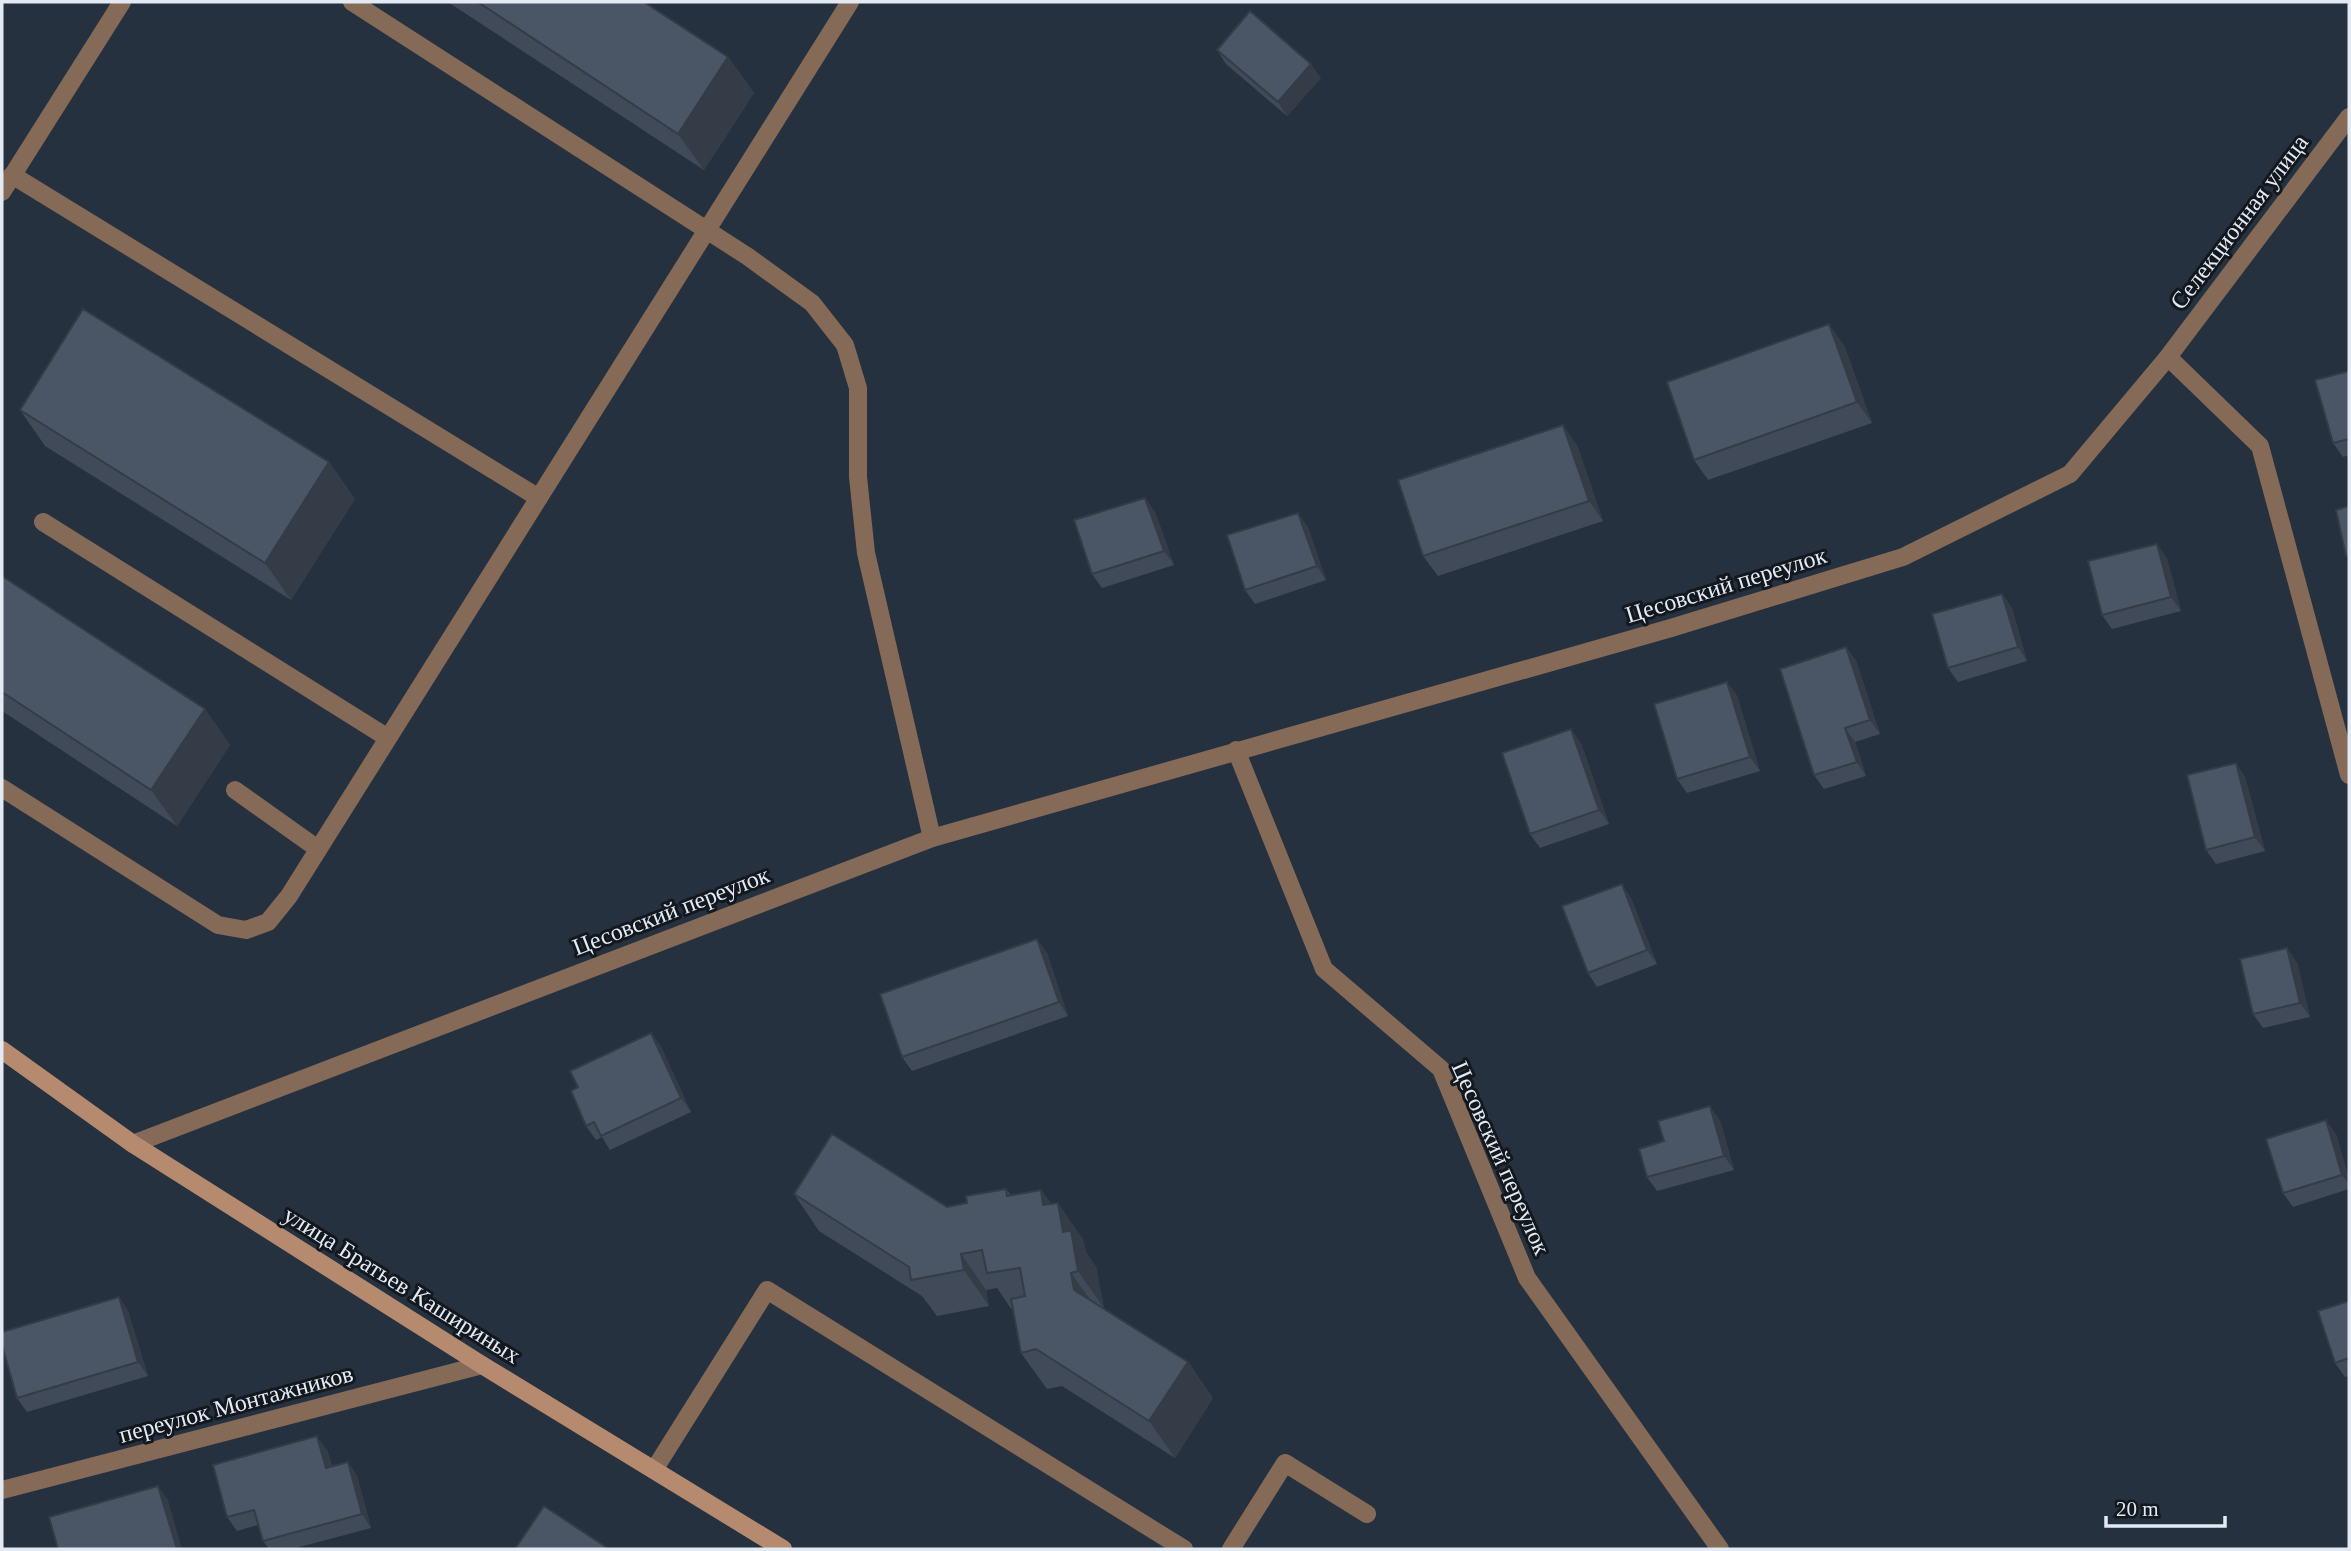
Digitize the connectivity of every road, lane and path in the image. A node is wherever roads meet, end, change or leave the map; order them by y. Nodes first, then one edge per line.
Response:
1 (122, 2) edge
2 (352, 2) edge
3 (850, 2) edge
4 (2349, 117) edge
5 (12, 175) junction
6 (2, 192) edge
7 (708, 229) junction
8 (2168, 357) junction
9 (538, 498) junction
10 (43, 522) dead end
11 (388, 738) junction
12 (1236, 750) junction
13 (2349, 775) edge
14 (2, 788) edge
15 (235, 790) dead end
16 (932, 838) junction
17 (318, 849) junction
18 (2, 1050) edge
19 (133, 1144) junction
20 (482, 1365) junction
21 (654, 1470) junction
22 (2, 1490) edge
23 (1367, 1514) dead end
24 (783, 1549) edge
25 (1184, 1549) edge
26 (1231, 1549) edge
27 (1720, 1549) edge

1 - 5 street
2 - 7 street
3 - 7 street
4 - 8 street, Селекционная улица
5 - 6 street
5 - 9 street
7 - 9 street
7 - 16 street
8 - 12 street, Цесовский переулок
8 - 13 street
9 - 11 street
10 - 11 street
11 - 17 street
12 - 16 street, Цесовский переулок
12 - 27 street, Цесовский переулок
14 - 17 street
15 - 17 street
16 - 19 street, Цесовский переулок
18 - 19 main road, улица Братьев Кашириных
19 - 20 main road, улица Братьев Кашириных
20 - 21 main road, улица Братьев Кашириных
20 - 22 street, переулок Монтажников
21 - 24 main road, улица Братьев Кашириных
21 - 25 street
23 - 26 street

